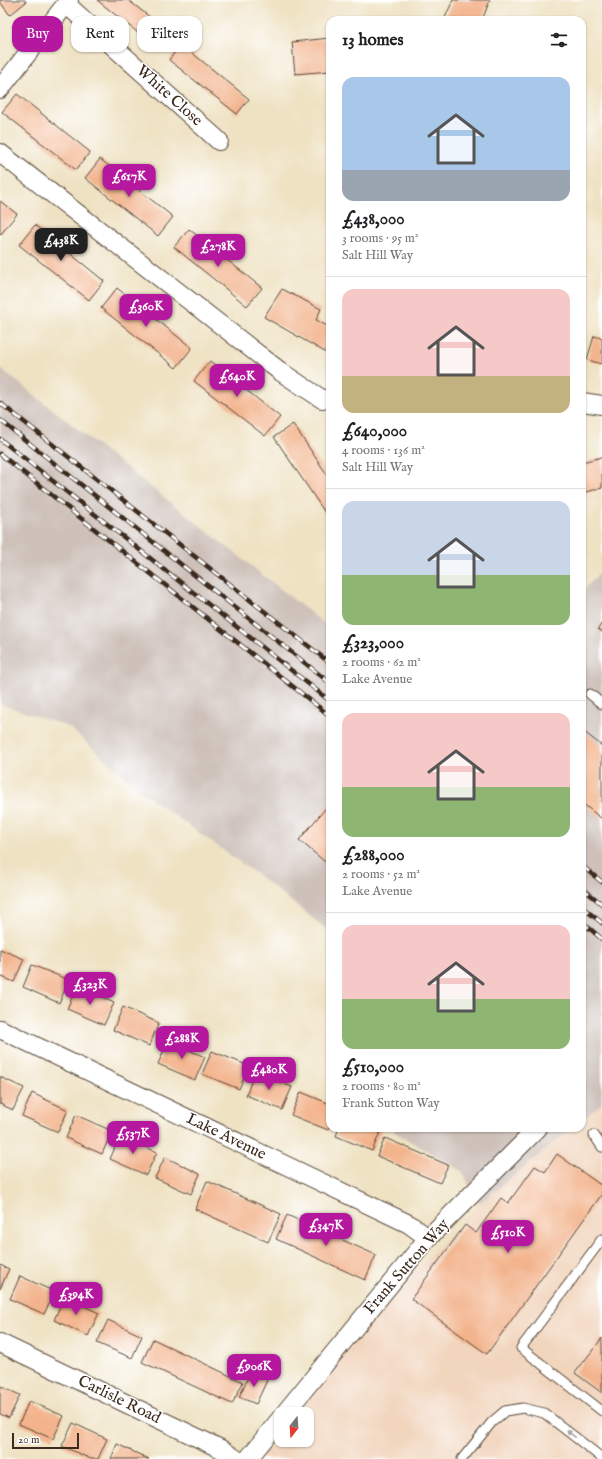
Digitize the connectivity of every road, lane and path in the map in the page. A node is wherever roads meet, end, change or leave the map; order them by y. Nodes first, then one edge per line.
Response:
1 (67, 2) edge
2 (0, 89) edge
3 (219, 141) dead end
4 (0, 153) edge
5 (326, 401) edge
6 (590, 694) dead end
7 (602, 704) edge
8 (0, 1029) edge
9 (534, 1132) edge
10 (594, 1135) dead end
11 (602, 1147) edge
12 (428, 1238) junction
13 (602, 1239) edge
14 (0, 1343) edge
15 (290, 1407) edge
16 (602, 1411) edge
17 (274, 1427) edge
18 (602, 1458) edge
19 (236, 1459) edge
20 (248, 1459) edge
21 (462, 1459) edge

1 - 2 street, White Close
1 - 3 street, White Close
4 - 5 street
6 - 7 lane
8 - 12 street, Lake Avenue
9 - 12 street, Frank Sutton Way
10 - 11 lane
12 - 15 street, Frank Sutton Way
13 - 16 lane
14 - 19 street, Carlisle Road
17 - 20 street
18 -> 21 lane

